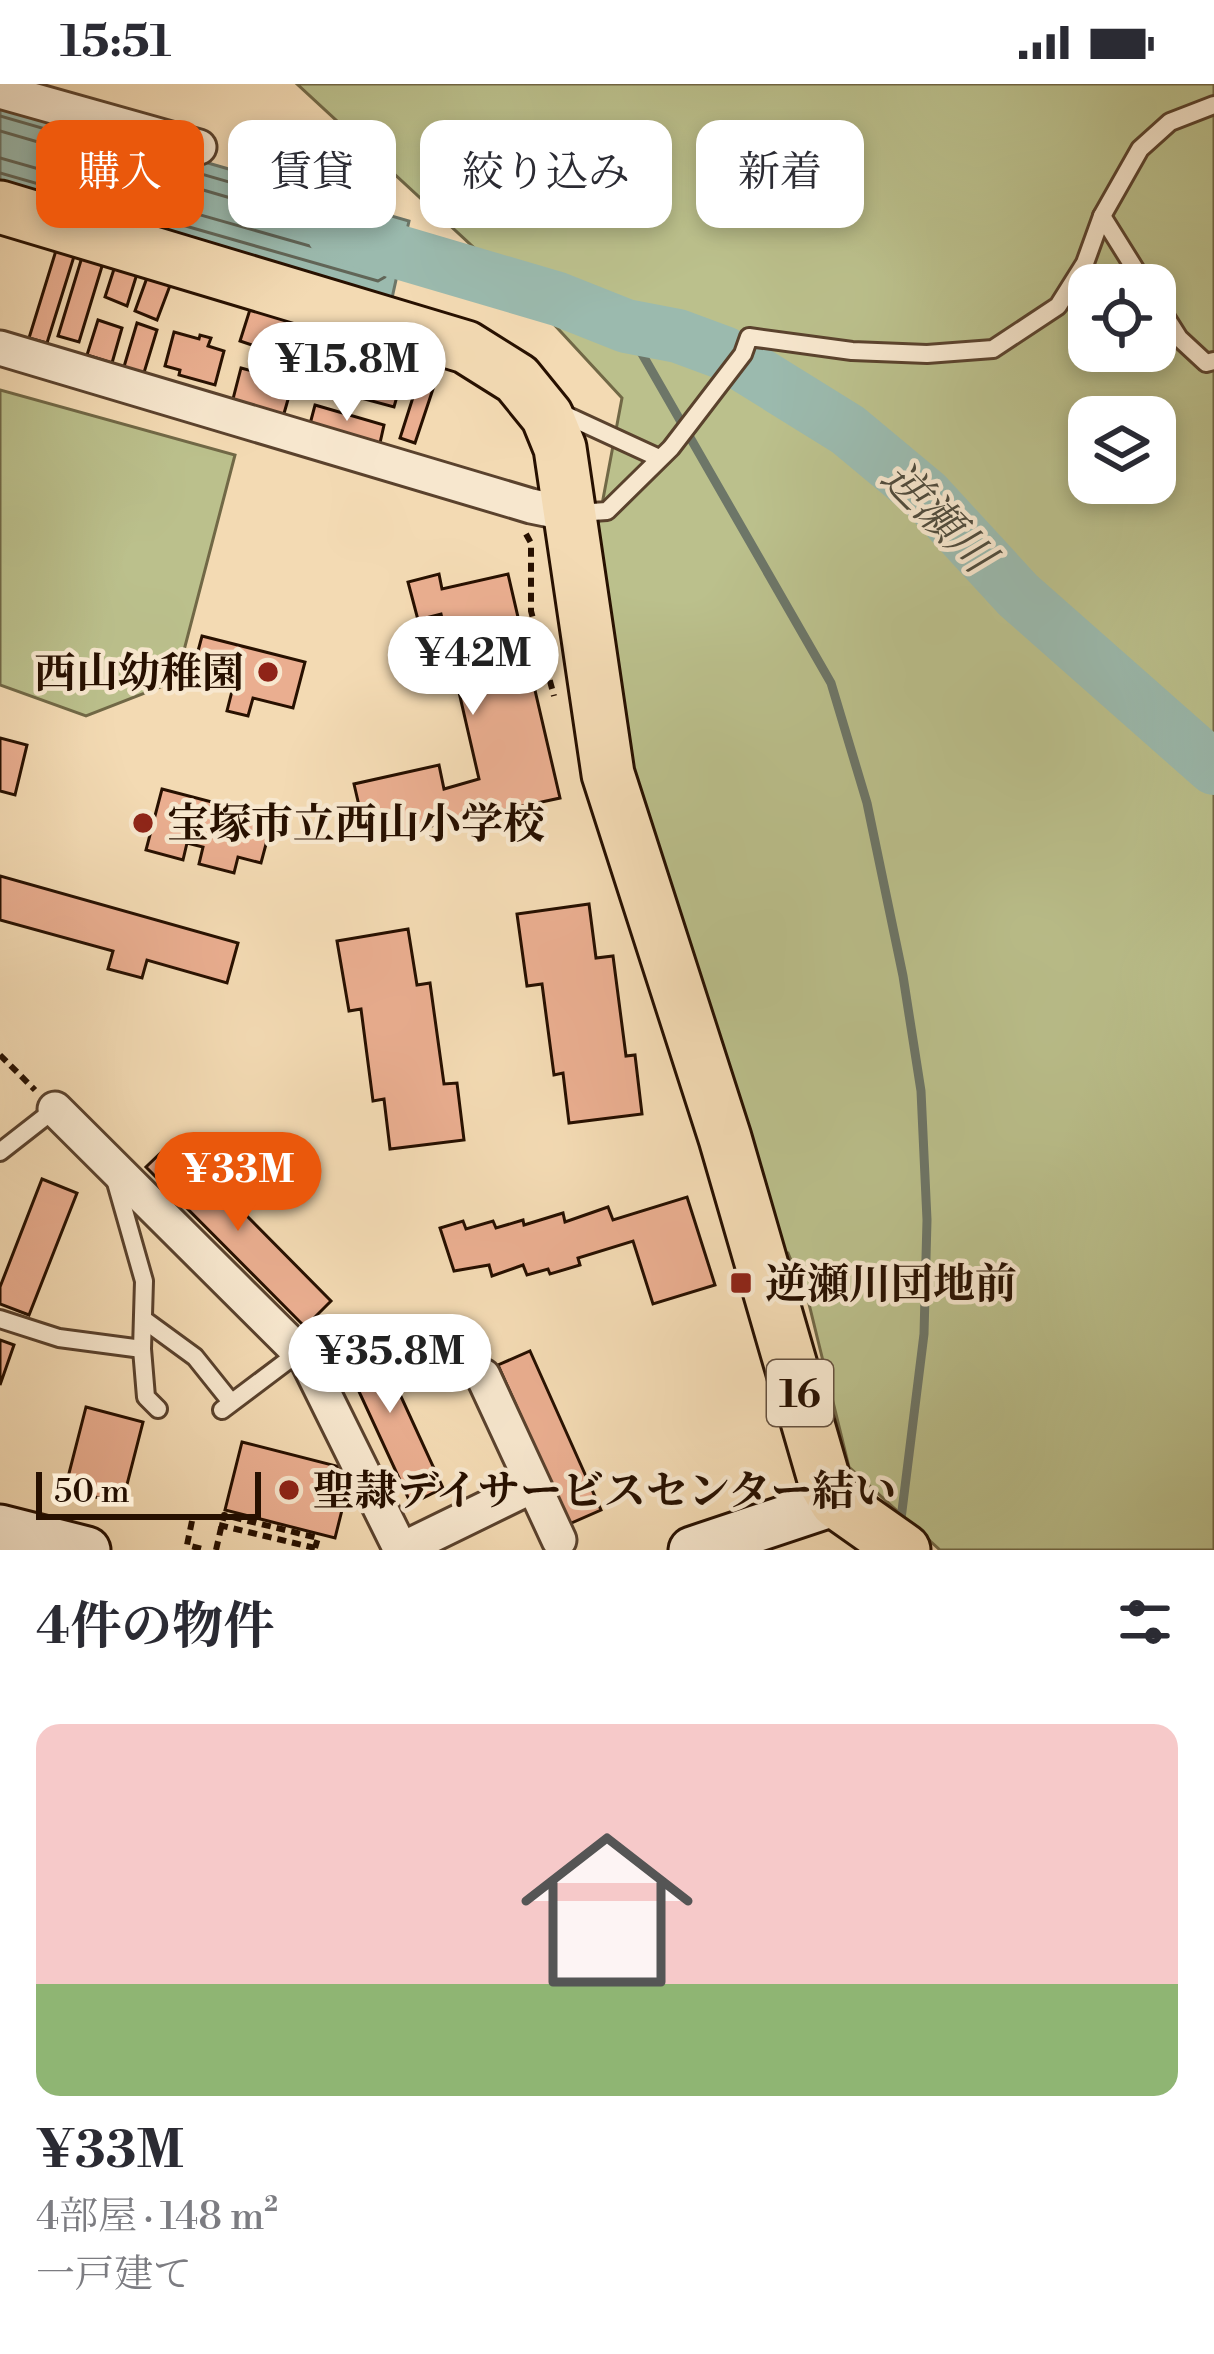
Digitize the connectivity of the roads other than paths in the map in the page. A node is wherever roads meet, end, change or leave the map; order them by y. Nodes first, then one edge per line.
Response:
1 (0, 91) edge
2 (1214, 105) edge
3 (103, 120) edge
4 (0, 207) edge
5 (1102, 216) junction
6 (1132, 264) edge
7 (1176, 333) edge
8 (0, 348) edge
9 (1214, 361) edge
10 (538, 402) junction
11 (665, 453) junction
12 (570, 514) junction
13 (55, 1109) joint
14 (0, 1152) edge
15 (112, 1166) junction
16 (0, 1319) edge
17 (143, 1319) junction
18 (142, 1349) junction
19 (299, 1352) junction
20 (483, 1376) dead end
21 (158, 1409) dead end
22 (532, 1486) junction
23 (836, 1502) junction
24 (0, 1528) edge
25 (560, 1540) dead end
26 (893, 1542) edge
27 (87, 1550) edge
28 (401, 1550) edge
29 (692, 1550) edge

1 - 3 street
2 - 5 lane
4 - 10 main road, 16
5 - 6 lane
5 - 11 lane
7 - 9 lane
8 - 12 street
10 - 11 lane
10 - 12 main road, 16
11 - 12 lane
12 - 23 main road, 16
13 - 14 lane
13 - 15 street
15 - 17 lane
15 - 19 street
16 - 18 lane
17 - 18 lane
17 - 19 lane
18 - 21 lane
19 - 28 street
20 - 22 street
22 - 25 street
22 - 28 street
23 - 26 main road
23 - 29 street
24 - 27 street

